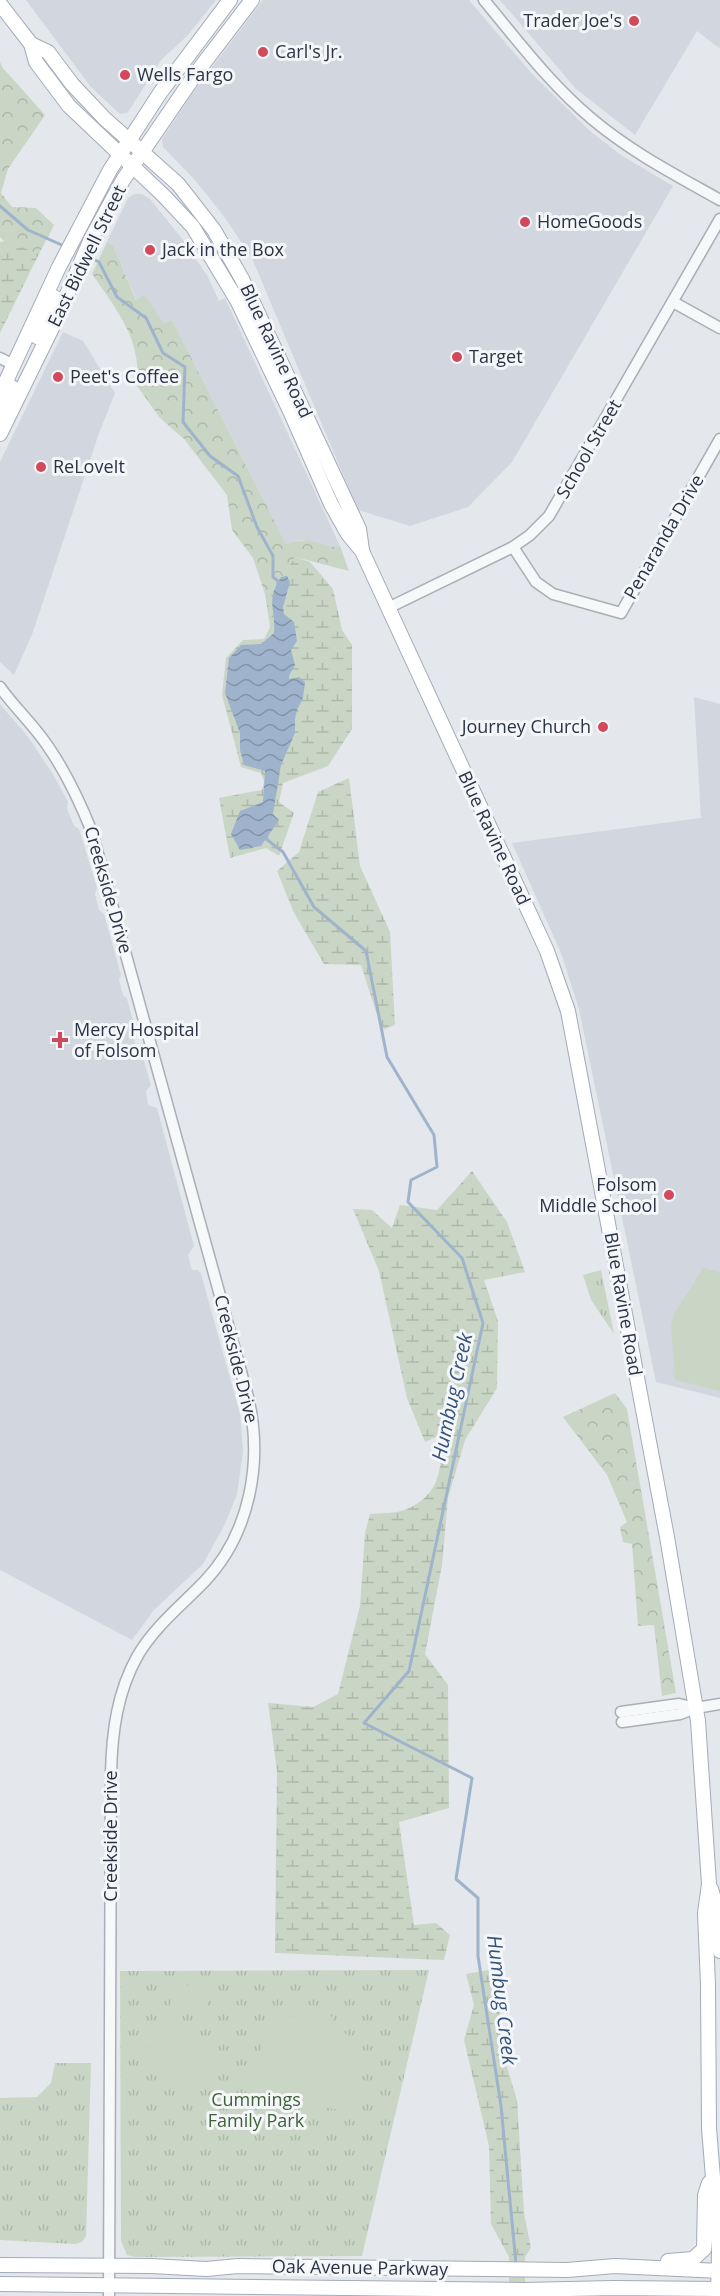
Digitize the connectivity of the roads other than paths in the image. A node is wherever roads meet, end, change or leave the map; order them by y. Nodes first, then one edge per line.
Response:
1 (484, 0) edge
2 (229, 1) edge
3 (249, 2) edge
4 (0, 4) edge
5 (31, 44) junction
6 (200, 69) junction
7 (128, 140) junction
8 (142, 152) junction
9 (119, 155) junction
10 (133, 167) junction
11 (720, 200) edge
12 (720, 219) edge
13 (61, 263) junction
14 (225, 281) junction
15 (673, 302) junction
16 (258, 313) junction
17 (720, 328) edge
18 (0, 358) edge
19 (8, 371) edge
20 (27, 378) junction
21 (0, 394) edge
22 (0, 413) edge
23 (0, 434) edge
24 (720, 439) edge
25 (312, 462) junction
26 (348, 507) junction
27 (513, 547) junction
28 (362, 551) junction
29 (388, 608) junction
30 (0, 687) edge
31 (720, 1704) edge
32 (696, 1708) junction
33 (622, 1717) dead end
34 (709, 1884) junction
35 (720, 1951) edge
36 (712, 2175) junction
37 (0, 2265) edge
38 (615, 2266) junction
39 (109, 2267) junction
40 (719, 2271) edge
41 (0, 2284) edge
42 (109, 2291) edge
43 (618, 2292) edge
44 (719, 2292) edge

1 - 11 street
2 - 6 main road
2 - 7 main road, East Bidwell Street
3 - 6 main road, East Bidwell Street
4 - 5 main road, Blue Ravine Road
5 - 7 main road, Blue Ravine Road
5 - 9 main road, Blue Ravine Road
6 - 8 main road, East Bidwell Street
7 - 8 main road, Blue Ravine Road
7 - 9 main road, East Bidwell Street
8 - 10 main road, East Bidwell Street
8 - 16 main road, Blue Ravine Road
9 - 10 main road, Blue Ravine Road
9 - 13 main road, East Bidwell Street
10 - 14 main road, Blue Ravine Road
10 - 20 main road, East Bidwell Street
12 - 15 street, School Street
13 - 19 main road, East Bidwell Street
13 - 20 main road
14 - 16 main road
14 - 25 main road, Blue Ravine Road
15 - 17 street
15 - 27 street, School Street
16 - 26 main road, Blue Ravine Road
18 - 19 street
19 - 21 main road, East Bidwell Street
19 - 22 main road
20 - 23 main road, East Bidwell Street
24 - 27 street, Penaranda Drive
25 - 26 main road
25 - 28 main road, Blue Ravine Road
26 - 28 main road, Blue Ravine Road
27 - 29 street, School Street
28 - 29 main road, Blue Ravine Road
29 - 32 main road, Blue Ravine Road
30 - 39 street, Creekside Drive
31 - 32 street
32 - 33 street
32 - 34 main road, Blue Ravine Road
34 - 35 main road, Blue Ravine Road
34 - 36 main road, Blue Ravine Road
36 - 38 main road
36 - 40 main road, Blue Ravine Road
37 - 39 main road, Oak Avenue Parkway
38 - 39 main road, Oak Avenue Parkway
38 - 40 main road, Oak Avenue Parkway
39 - 42 street, Creekside Drive
40 - 44 main road, Blue Ravine Road
41 - 42 main road, Oak Avenue Parkway
42 - 43 main road, Oak Avenue Parkway
43 - 44 main road, Oak Avenue Parkway

